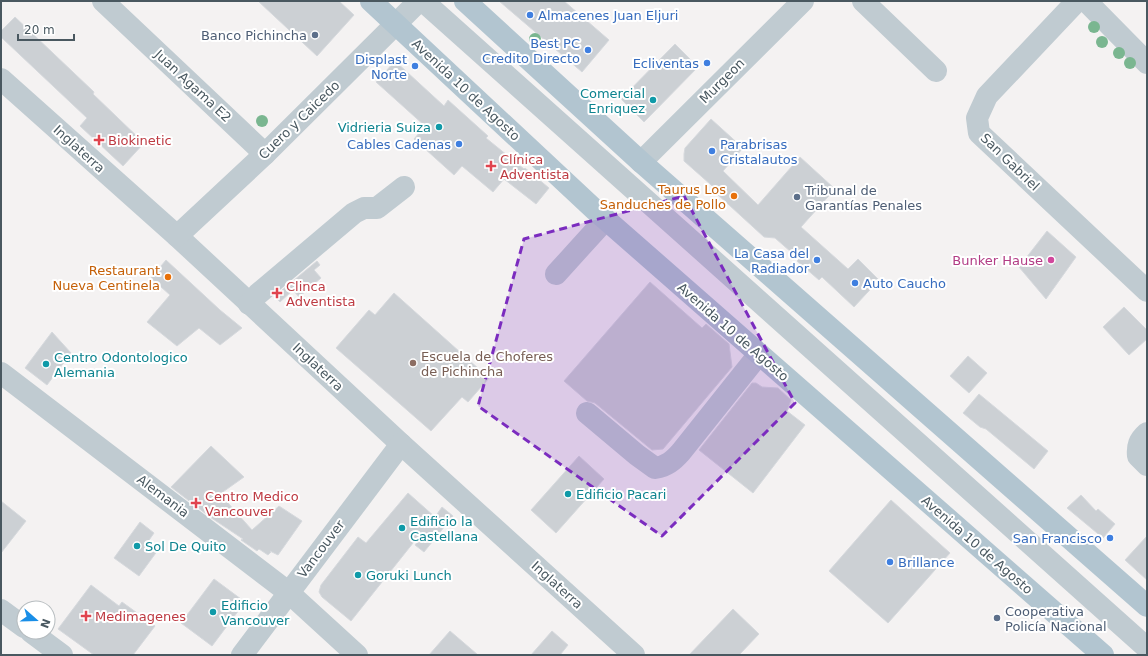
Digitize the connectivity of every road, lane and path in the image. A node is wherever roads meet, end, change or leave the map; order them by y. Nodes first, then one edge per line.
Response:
1 (103, 1) edge
2 (371, 1) edge
3 (419, 1) edge
4 (423, 1) edge
5 (465, 1) edge
6 (803, 1) edge
7 (863, 1) edge
8 (1077, 1) edge
9 (1086, 1) edge
10 (396, 24) junction
11 (1147, 63) edge
12 (936, 71) dead end
13 (1, 79) edge
14 (265, 154) junction
15 (640, 162) junction
16 (404, 187) dead end
17 (605, 220) junction
18 (177, 236) junction
19 (556, 274) dead end
20 (1147, 291) edge
21 (250, 304) junction
22 (759, 354) junction
23 (1, 373) edge
24 (587, 413) dead end
25 (1147, 433) edge
26 (401, 444) junction
27 (1147, 465) edge
28 (288, 592) junction
29 (1147, 606) edge
30 (1, 610) edge
31 (16, 621) edge
32 (42, 640) edge
33 (1147, 648) edge
34 (62, 655) edge
35 (242, 655) edge
36 (357, 655) edge
37 (634, 655) edge
38 (1103, 655) edge

1 - 14 street, Juan Agama E2
2 - 10 main road, Avenida 10 de Agosto
3 - 10 street, Cuero y Caicedo
4 - 33 street
5 - 15 main road
6 - 15 street, Murgeon
7 - 12 street
8 - 20 street, San Gabriel
9 - 11 street
10 - 14 street, Cuero y Caicedo
10 - 17 main road, Avenida 10 de Agosto
13 - 18 street, Inglaterra
14 - 18 street, Cuero y Caicedo
15 - 29 main road
16 - 21 street
17 - 19 street
17 - 22 main road, Avenida 10 de Agosto
18 - 21 street, Inglaterra
21 - 26 street, Inglaterra
22 - 24 street
22 - 38 main road, Avenida 10 de Agosto
23 - 28 street, Alemania
25 - 27 street
26 - 28 street, Vancouver
26 - 37 street, Inglaterra
28 - 35 street, Vancouver
28 - 36 street, Alemania
30 - 31 street
32 - 34 street

